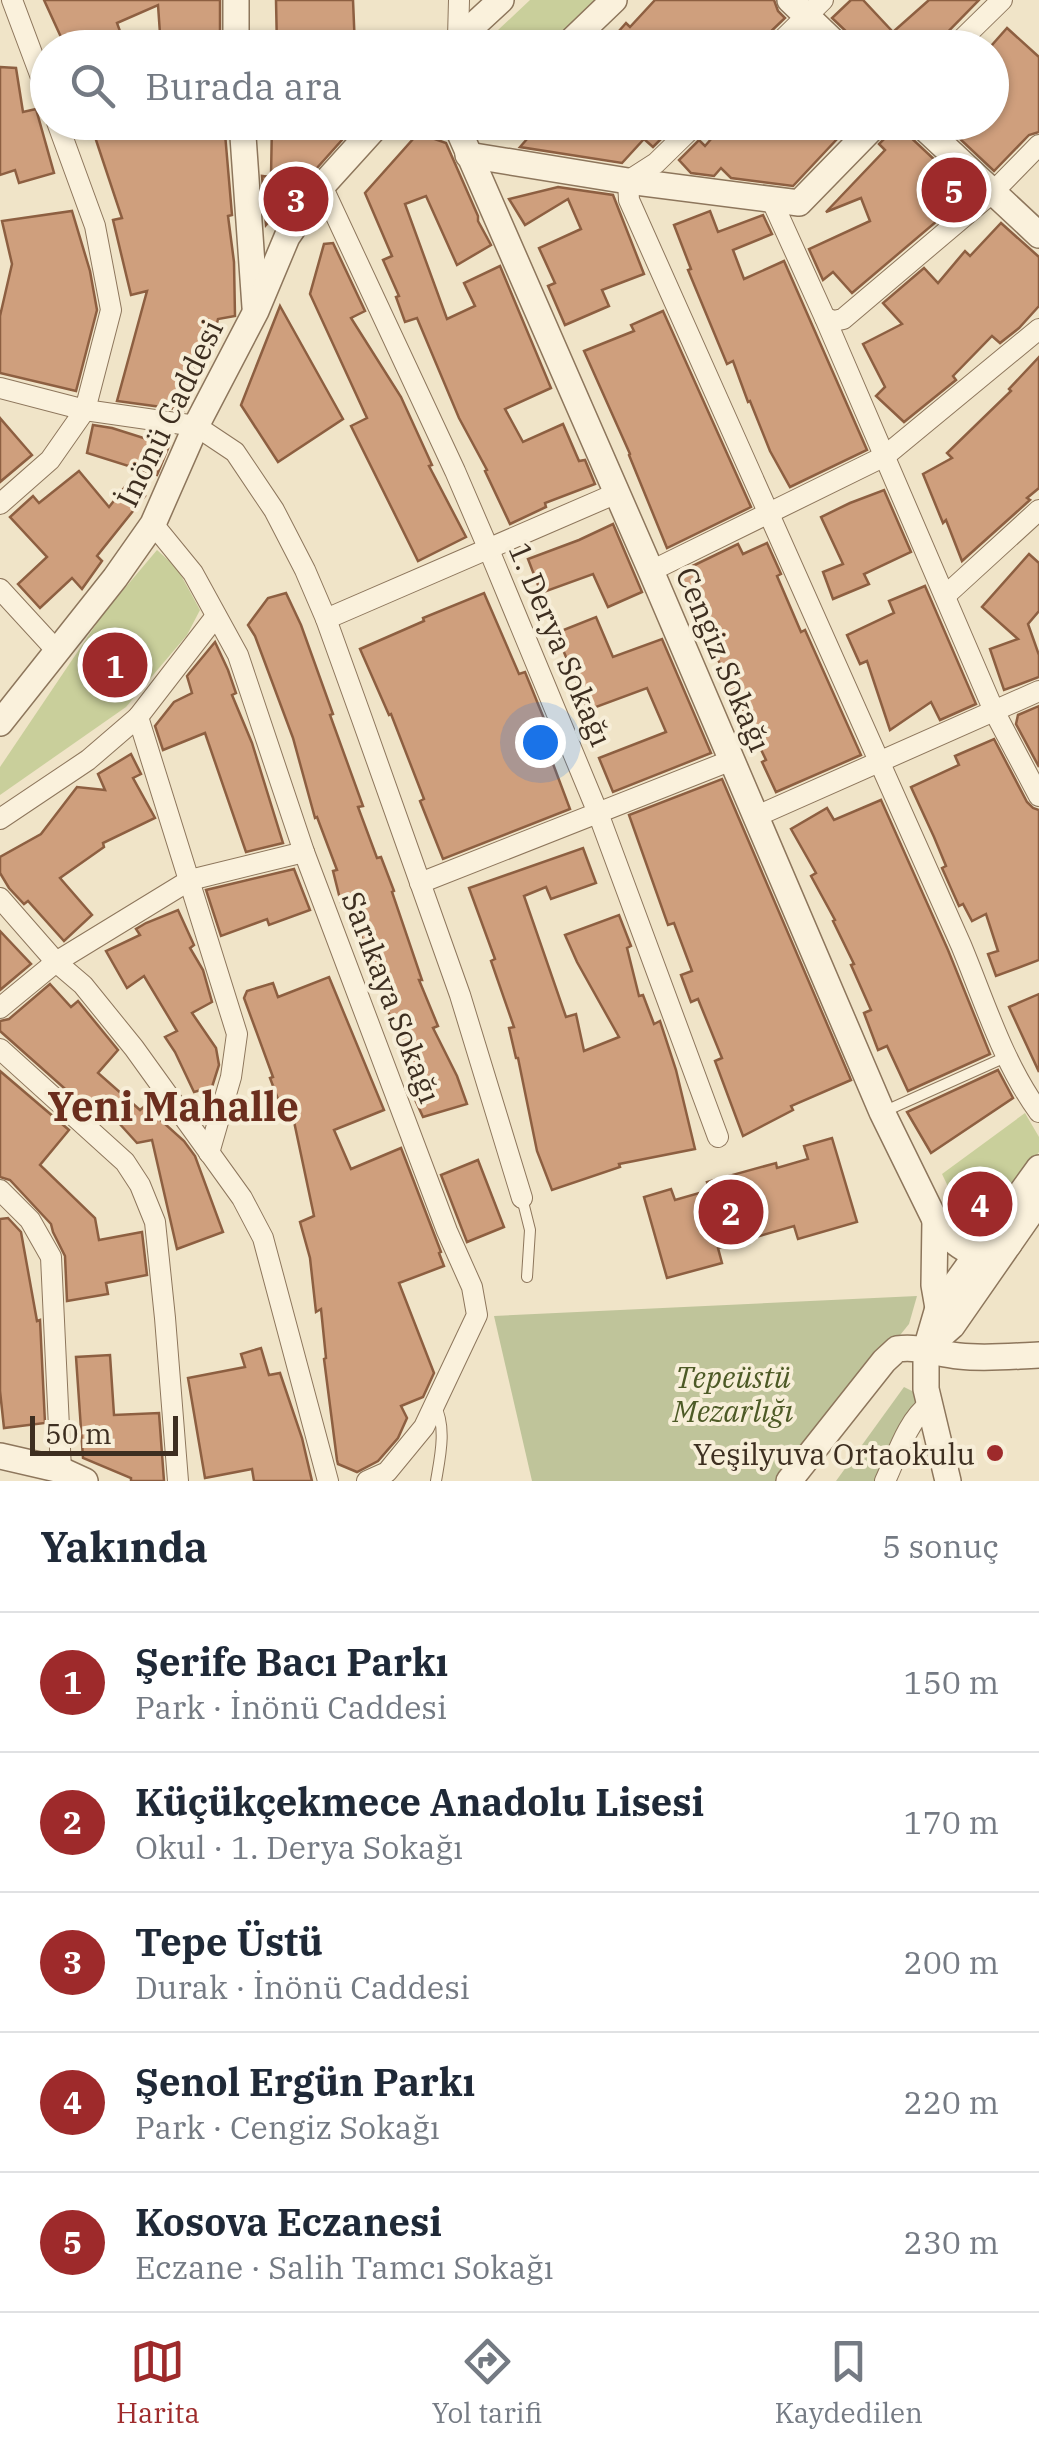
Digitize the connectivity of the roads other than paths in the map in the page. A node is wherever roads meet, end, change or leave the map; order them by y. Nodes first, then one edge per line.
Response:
1 (12, 0) edge
2 (236, 0) edge
3 (459, 0) edge
4 (500, 0) edge
5 (614, 0) edge
6 (1002, 0) edge
7 (806, 5) edge
8 (236, 30) edge
9 (456, 30) edge
10 (469, 30) edge
11 (583, 30) edge
12 (787, 30) edge
13 (826, 30) edge
14 (972, 30) edge
15 (30, 48) edge
16 (64, 140) edge
17 (243, 140) edge
18 (364, 140) edge
19 (462, 140) edge
20 (680, 140) edge
21 (860, 140) edge
22 (937, 140) edge
23 (1039, 145) edge
24 (628, 182) junction
25 (322, 186) junction
26 (993, 192) junction
27 (772, 201) junction
28 (1039, 235) edge
29 (256, 311) junction
30 (825, 318) junction
31 (1039, 329) edge
32 (0, 388) edge
33 (84, 410) junction
34 (196, 426) junction
35 (885, 456) junction
36 (616, 494) junction
37 (0, 504) edge
38 (1039, 510) edge
39 (768, 514) junction
40 (153, 524) junction
41 (490, 550) junction
42 (652, 570) junction
43 (0, 589) edge
44 (946, 595) junction
45 (216, 616) junction
46 (326, 619) junction
47 (57, 651) junction
48 (1039, 691) edge
49 (994, 711) junction
50 (138, 717) junction
51 (0, 723) edge
52 (732, 760) junction
53 (879, 762) junction
54 (1039, 796) edge
55 (598, 813) junction
56 (757, 816) junction
57 (0, 819) edge
58 (304, 852) junction
59 (190, 880) junction
60 (420, 883) junction
61 (0, 898) edge
62 (56, 962) junction
63 (0, 1008) edge
64 (0, 1049) edge
65 (1008, 1056) junction
66 (882, 1112) junction
67 (1039, 1112) edge
68 (718, 1137) dead end
69 (209, 1154) junction
70 (1039, 1168) edge
71 (0, 1190) edge
72 (522, 1198) joint
73 (1039, 1201) edge
74 (935, 1220) junction
75 (1009, 1244) junction
76 (977, 1254) junction
77 (527, 1278) dead end
78 (938, 1308) junction
79 (926, 1349) junction
80 (1039, 1355) edge
81 (435, 1404) junction
82 (929, 1406) junction
83 (0, 1456) edge
84 (60, 1470) junction
85 (85, 1481) edge
86 (178, 1481) edge
87 (328, 1481) edge
88 (367, 1481) edge
89 (436, 1481) edge
90 (789, 1481) edge
91 (884, 1481) edge
92 (948, 1481) edge

1 - 15 street
2 - 8 street
3 - 9 street
4 - 10 street
5 - 11 street
6 - 14 street
7 - 12 street
7 - 13 street
16 - 33 street
17 - 29 street
18 - 25 street, İnönü Caddesi
19 - 24 street
19 - 36 street, Cengiz Sokağı
20 - 24 street
21 - 27 street
22 - 26 street
23 - 26 street
24 - 27 street
24 - 39 street
25 - 29 street, İnönü Caddesi
25 - 41 street, 1. Derya Sokağı
26 - 28 street
26 - 30 street
27 - 30 street
29 - 34 street, İnönü Caddesi
30 - 35 street
31 - 35 street
32 - 33 street
33 - 34 street
33 - 37 street
34 - 40 street, İnönü Caddesi
34 - 46 street
35 - 39 street
35 - 44 street
36 - 41 street
36 - 42 street, Cengiz Sokağı
38 - 44 street
39 - 42 street
39 - 53 street
40 - 45 street, Sarıkaya Sokağı
40 - 47 street, İnönü Caddesi
41 - 46 street
41 - 55 street, 1. Derya Sokağı
42 - 52 street, Cengiz Sokağı
43 - 47 street
44 - 49 street
45 - 50 street
45 - 58 street, Sarıkaya Sokağı
46 - 60 street
47 - 51 street, İnönü Caddesi
48 - 49 street
49 - 53 street
49 - 54 street
50 - 57 street
50 - 59 street
52 - 55 street
52 - 56 street, Cengiz Sokağı
53 - 56 street
53 - 65 street
55 - 60 street
55 - 68 street, 1. Derya Sokağı
56 - 66 street, Cengiz Sokağı
58 - 59 street
58 - 81 street, Sarıkaya Sokağı
59 - 62 street
59 - 69 street
60 - 72 street
61 - 62 street
62 - 63 street
62 - 69 street
64 - 86 street
65 - 66 lane
65 - 67 street
66 - 74 street, Cengiz Sokağı
69 - 87 street
70 - 76 street
71 - 84 street
72 - 77 lane
73 - 75 street
74 - 76 street, Cengiz Sokağı
74 - 78 street, Cengiz Sokağı
75 - 76 street
75 - 79 street
76 - 78 street
78 - 79 street
79 - 80 street
79 - 82 street
79 - 90 street
81 - 88 street, Sarıkaya Sokağı
81 - 89 lane
82 - 91 street
82 - 92 street
83 - 84 street
84 - 85 street

